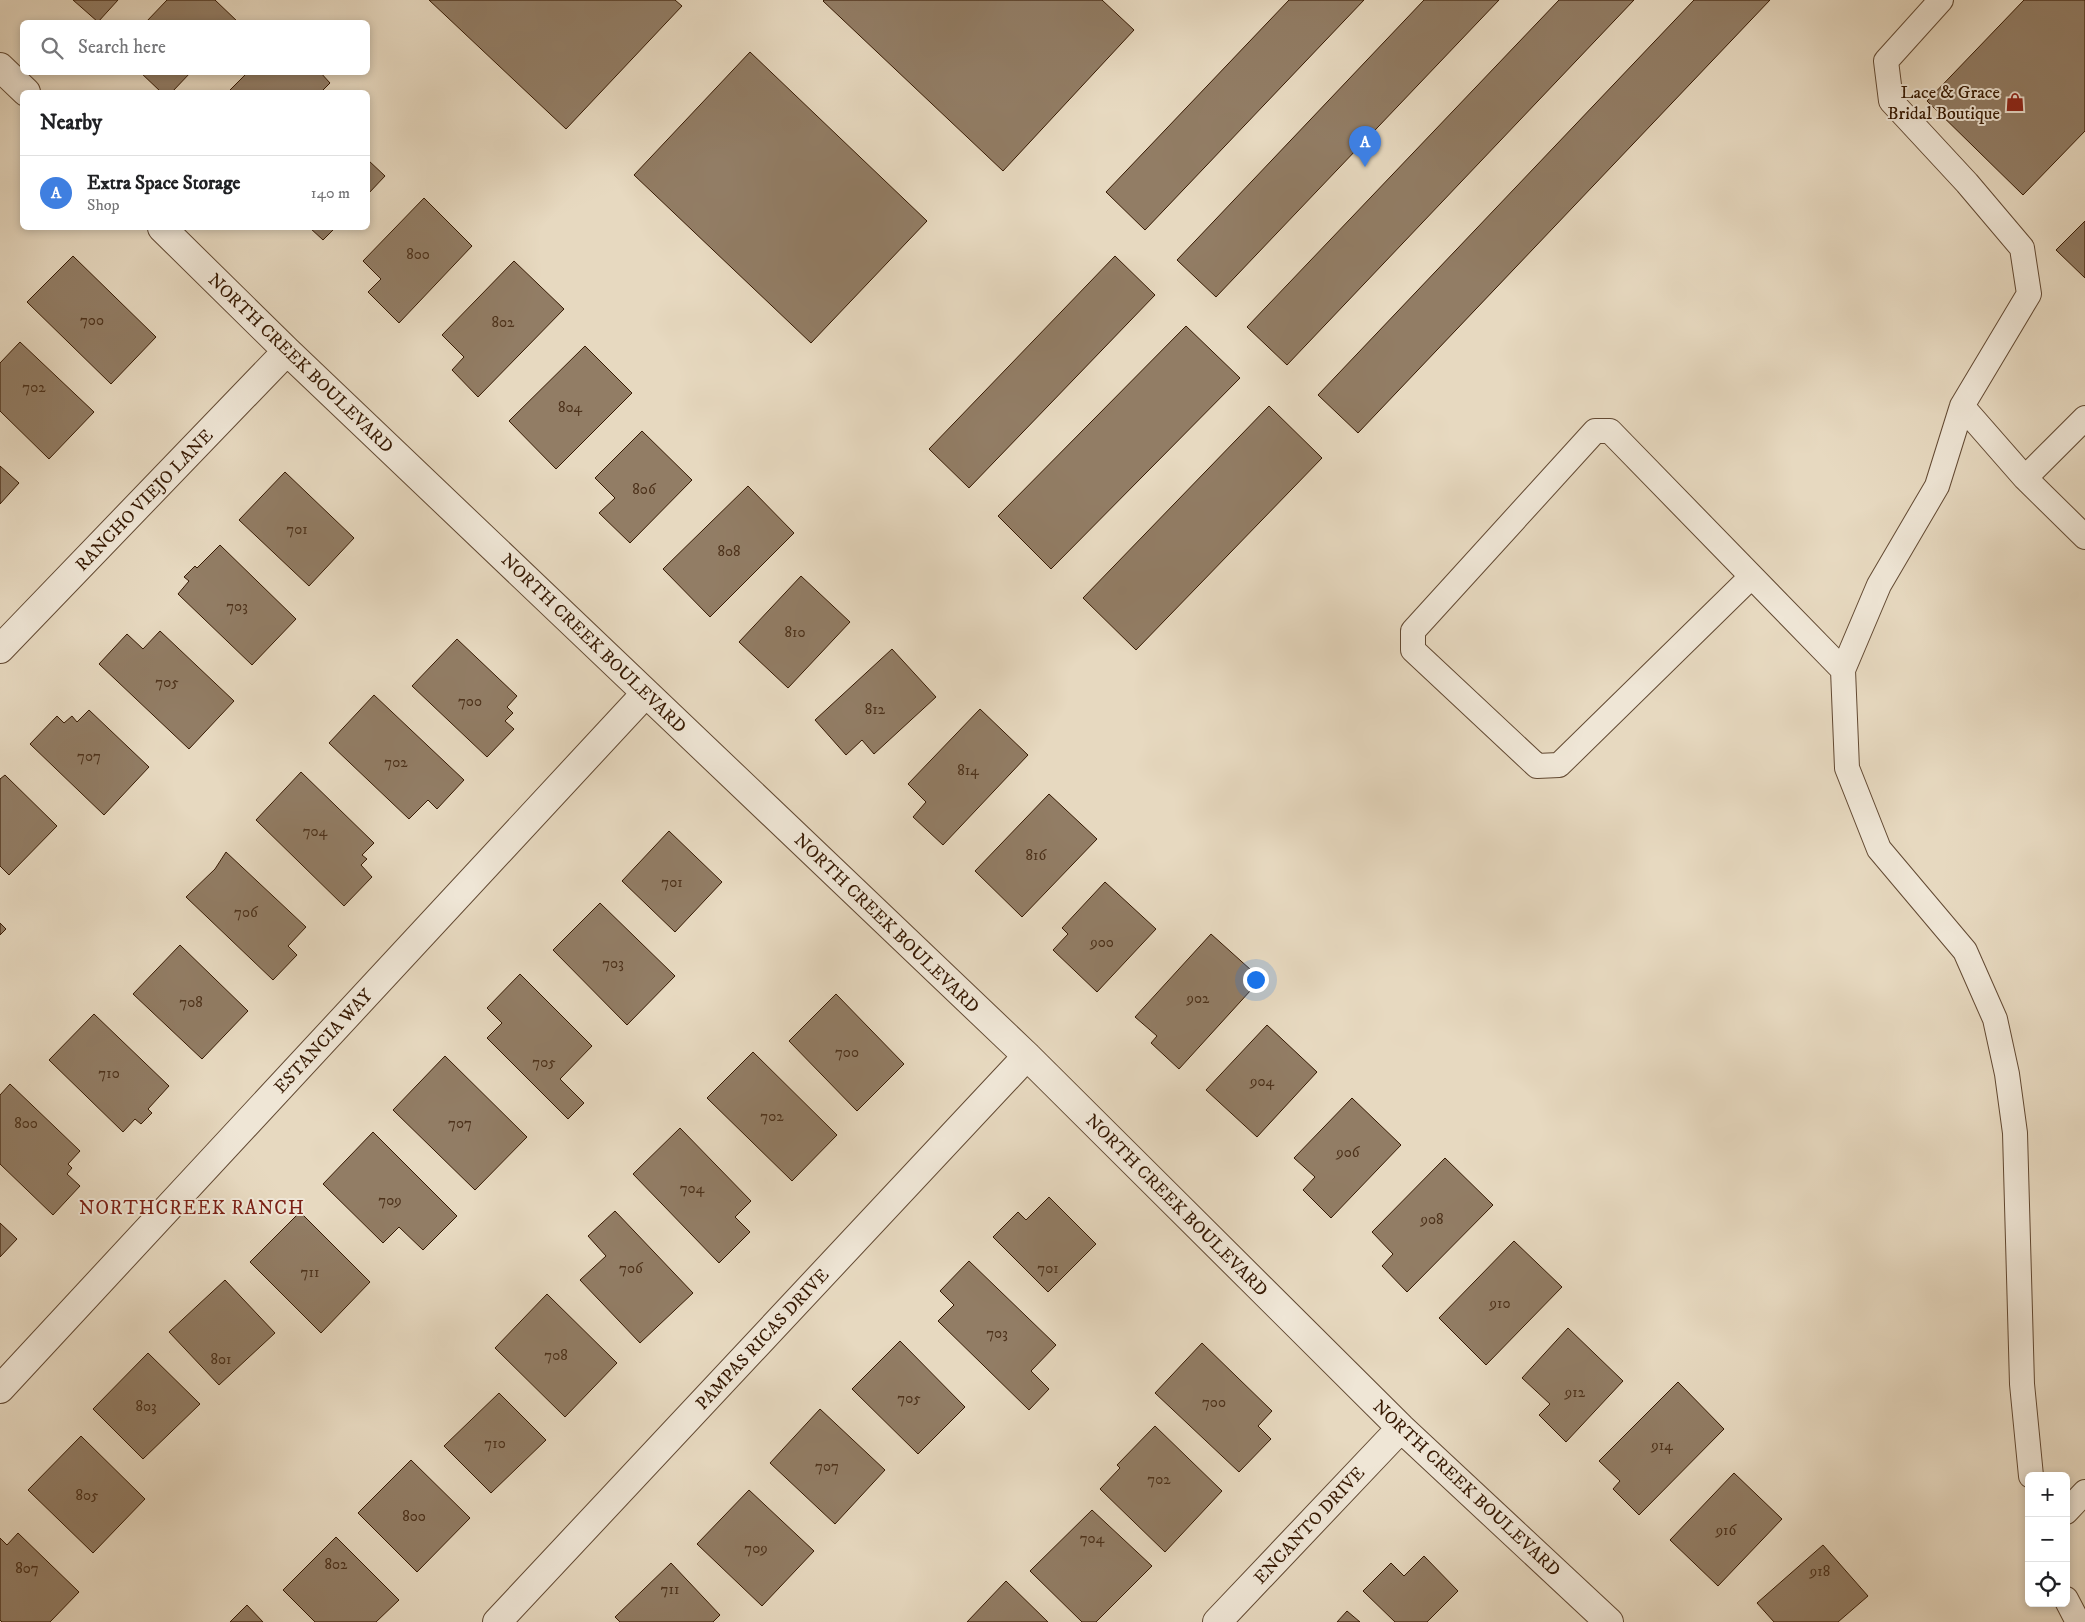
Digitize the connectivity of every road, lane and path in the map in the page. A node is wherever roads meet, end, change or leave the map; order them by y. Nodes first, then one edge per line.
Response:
1 (1941, 0) edge
2 (0, 67) edge
3 (24, 90) edge
4 (164, 230) edge
5 (287, 351) junction
6 (1962, 406) junction
7 (2085, 418) edge
8 (2025, 478) junction
9 (2085, 537) edge
10 (1752, 577) junction
11 (0, 649) edge
12 (1842, 670) junction
13 (646, 693) junction
14 (1027, 1056) junction
15 (0, 1389) edge
16 (1401, 1428) junction
17 (2031, 1472) edge
18 (2085, 1492) edge
19 (2070, 1508) edge
20 (2070, 1607) edge
21 (497, 1622) edge
22 (1217, 1622) edge
23 (1609, 1622) edge
24 (2078, 1622) edge

1 - 6 lane
2 - 3 street
4 - 5 street, NORTH CREEK BOULEVARD
5 - 11 street, RANCHO VIEJO LANE
5 - 13 street, NORTH CREEK BOULEVARD
6 - 8 lane
6 - 12 lane
7 - 8 lane
8 - 9 lane
10 - 10 lane
10 - 12 lane
12 - 17 lane
13 - 14 street, NORTH CREEK BOULEVARD
13 - 15 street, ESTANCIA WAY
14 - 16 street, NORTH CREEK BOULEVARD
14 - 21 street, PAMPAS RICAS DRIVE
16 - 22 street, ENCANTO DRIVE
16 - 23 street, NORTH CREEK BOULEVARD
18 - 19 lane
20 - 24 lane

